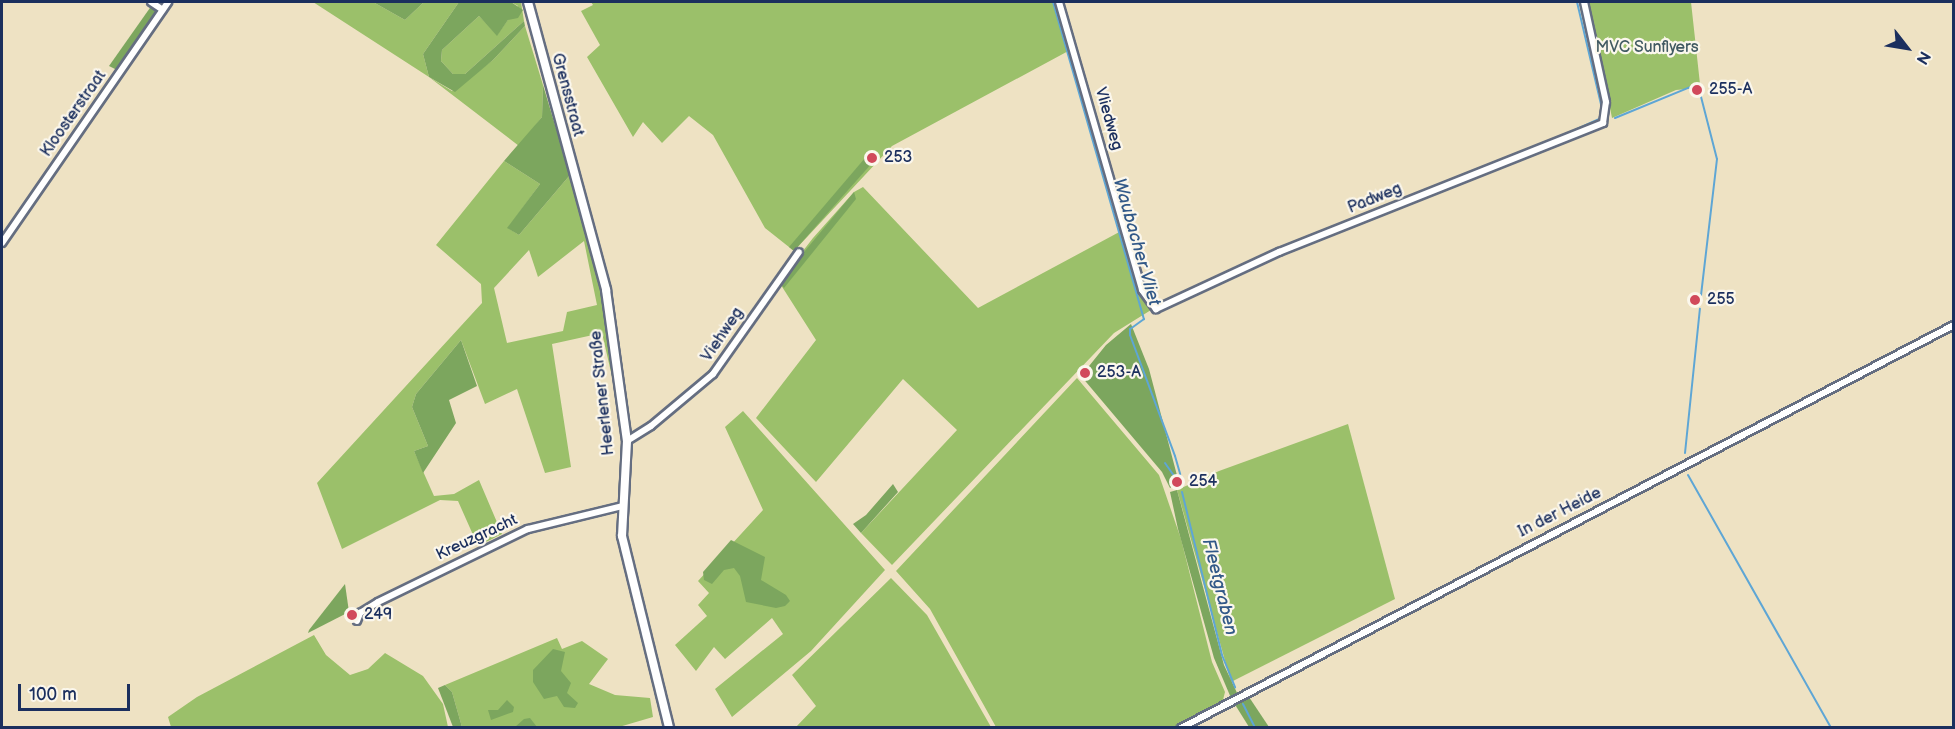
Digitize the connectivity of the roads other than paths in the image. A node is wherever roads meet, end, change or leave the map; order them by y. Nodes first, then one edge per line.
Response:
1 (151, 2) edge
2 (168, 2) edge
3 (528, 2) edge
4 (1059, 2) edge
5 (1584, 2) edge
6 (163, 10) junction
7 (582, 196) joint
8 (2, 243) edge
9 (799, 252) dead end
10 (1156, 309) joint
11 (1953, 325) edge
12 (627, 441) junction
13 (622, 506) junction
14 (357, 621) dead end
15 (669, 728) edge
16 (1181, 728) edge

1 - 6 street
2 - 6 street, Kloosterstraat
3 - 7 main road, Grensstraat
4 - 10 street, Vliedweg
5 - 10 street, Padweg
6 - 8 street, Kloosterstraat
7 - 12 main road, Heerlener Straße
9 - 12 street, Viehweg
11 - 16 street, In der Heide
12 - 13 main road, Heerlener Straße
13 - 14 street, Kreuzgracht
13 - 15 main road, Heerlener Straße

